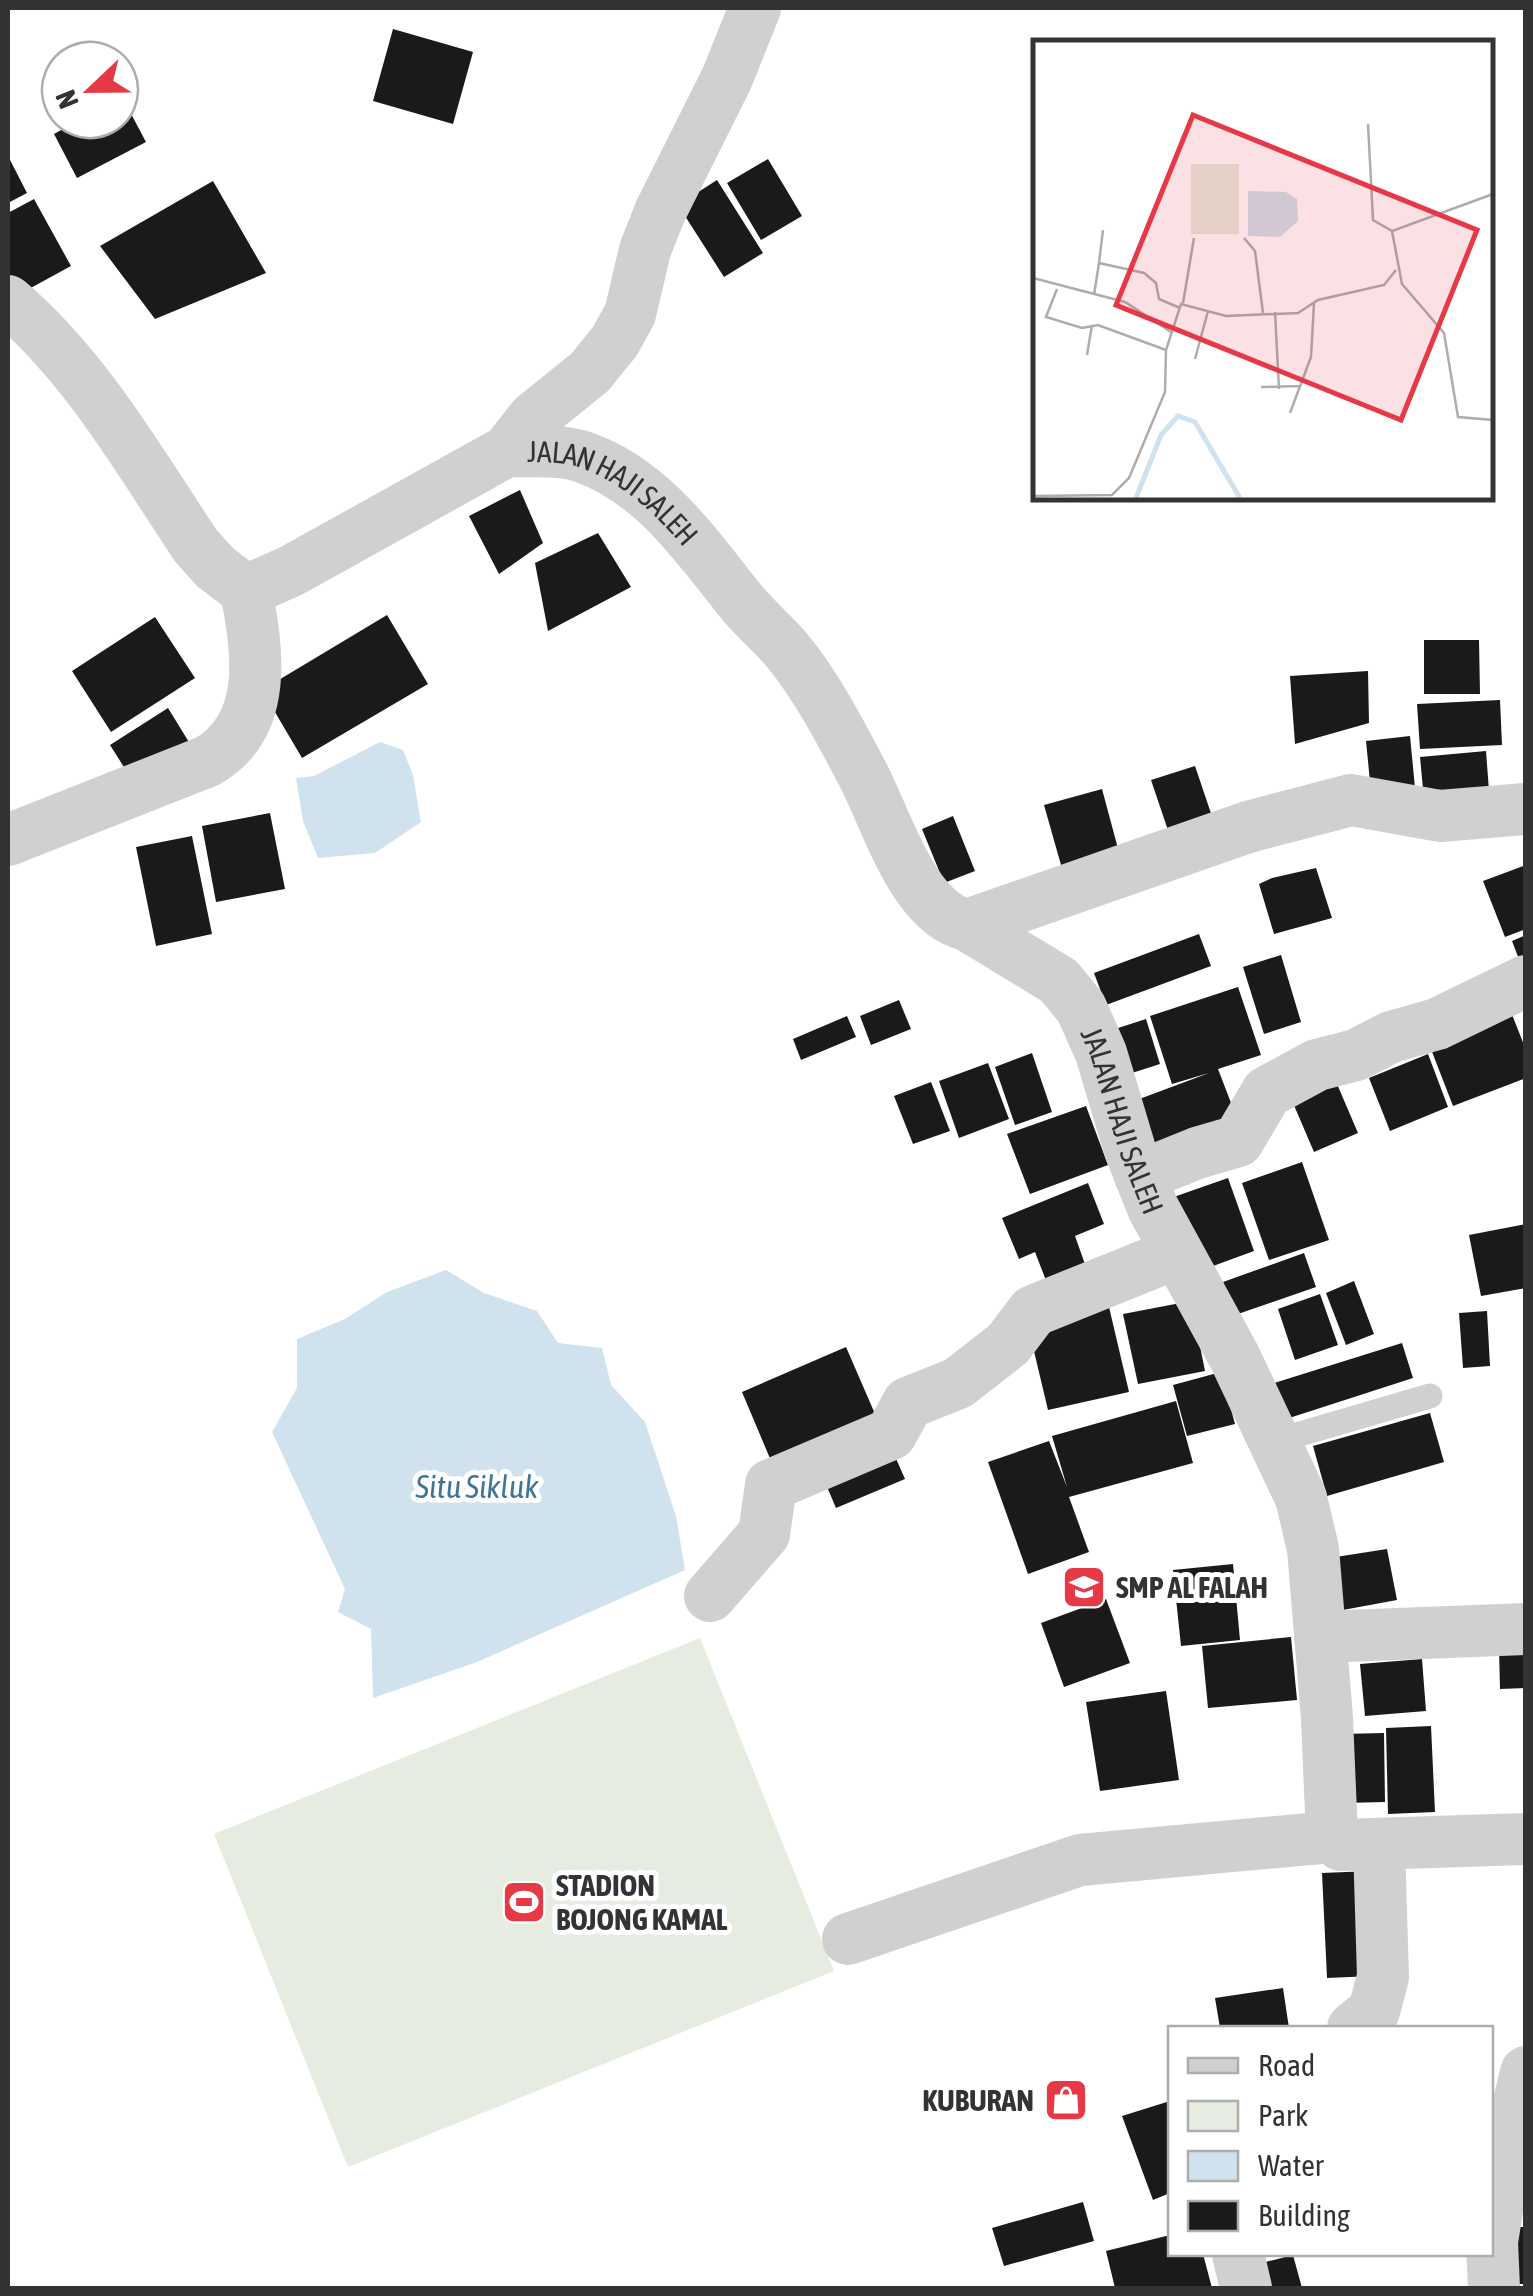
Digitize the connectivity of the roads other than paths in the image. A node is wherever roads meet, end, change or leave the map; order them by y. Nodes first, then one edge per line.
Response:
1 (755, 8) edge
2 (8, 302) edge
3 (507, 451) junction
4 (246, 591) junction
5 (1526, 810) edge
6 (8, 840) edge
7 (967, 924) junction
8 (1526, 981) edge
9 (1140, 1176) junction
10 (1177, 1254) junction
11 (1430, 1396) dead end
12 (1276, 1441) junction
13 (710, 1596) dead end
14 (1526, 1629) edge
15 (1320, 1637) junction
16 (1526, 1839) edge
17 (1356, 1841) junction
18 (848, 1939) dead end
19 (1355, 2026) edge
20 (1526, 2072) edge
21 (1493, 2235) edge
22 (1238, 2256) edge
23 (1493, 2256) edge
24 (1246, 2288) edge
25 (1494, 2288) edge

1 - 3 street
2 - 4 street
3 - 4 street
3 - 7 street, JALAN HAJI SALEH
4 - 6 street
5 - 7 street
7 - 9 street, JALAN HAJI SALEH
8 - 9 street
9 - 10 street, JALAN HAJI SALEH
10 - 12 street, JALAN HAJI SALEH
10 - 13 street
11 - 12 lane
12 - 15 street, JALAN HAJI SALEH
14 - 15 street
15 - 17 street, JALAN HAJI SALEH
16 - 17 street
17 - 18 street
17 - 19 street, JALAN HAJI SALEH
20 - 21 street
22 - 24 street
23 - 25 street

